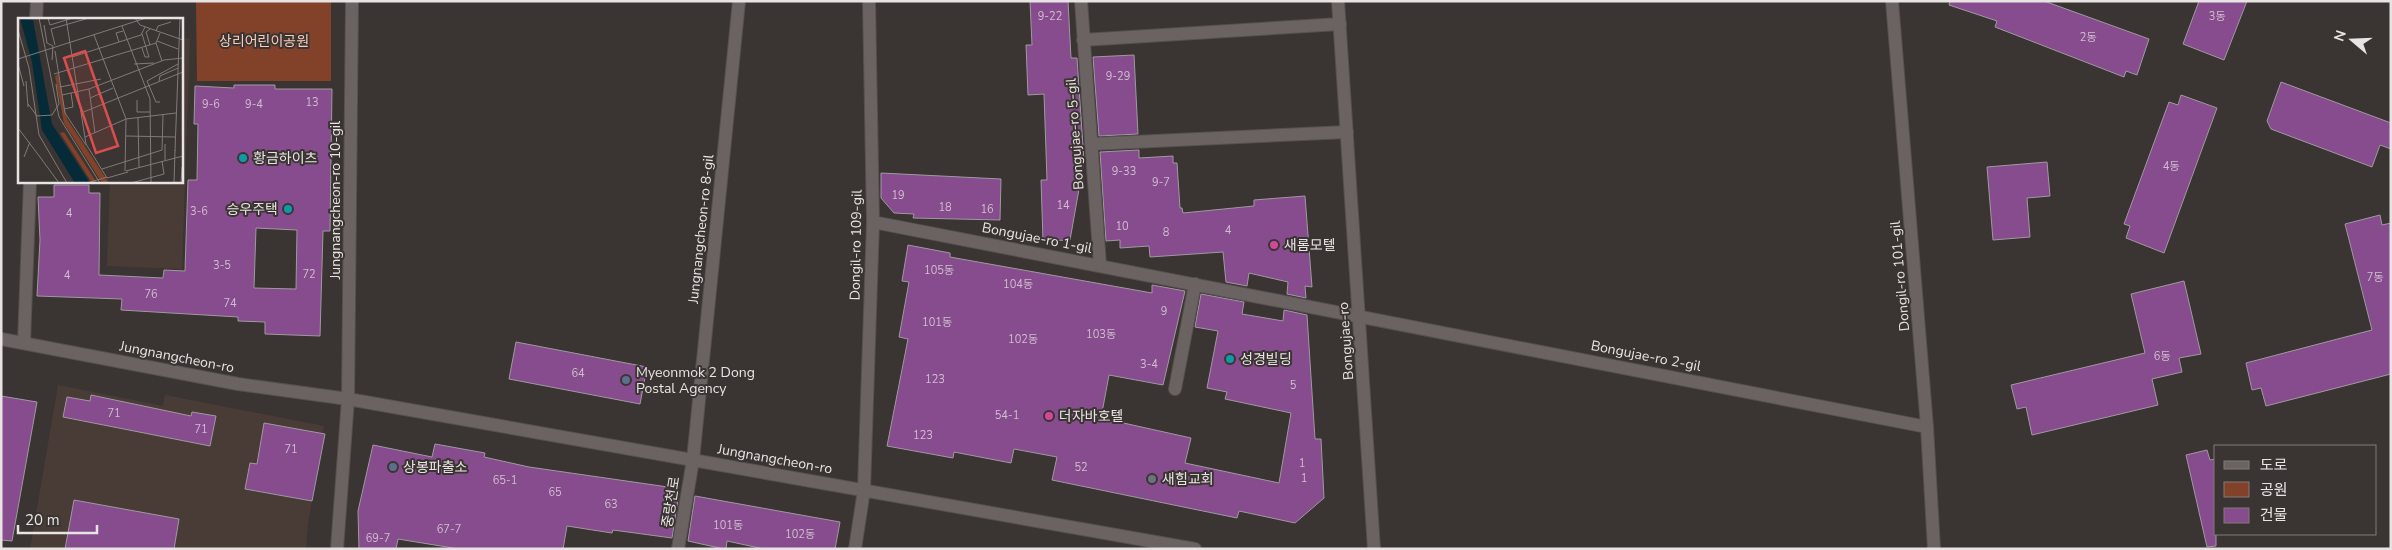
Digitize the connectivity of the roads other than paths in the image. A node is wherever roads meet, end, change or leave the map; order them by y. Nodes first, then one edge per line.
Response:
1 (37, 1) edge
2 (352, 1) edge
3 (739, 1) edge
4 (868, 1) edge
5 (1081, 1) edge
6 (1338, 1) edge
7 (1892, 1) edge
8 (36, 18) edge
9 (1340, 24) junction
10 (1084, 40) junction
11 (1347, 132) junction
12 (1091, 144) junction
13 (30, 182) edge
14 (873, 222) junction
15 (1100, 266) junction
16 (1195, 284) junction
17 (1359, 316) junction
18 (1, 339) edge
19 (24, 343) junction
20 (1175, 389) dead end
21 (348, 399) junction
22 (1927, 426) junction
23 (693, 460) junction
24 (864, 490) junction
25 (338, 549) edge
26 (678, 549) edge
27 (854, 549) edge
28 (1195, 549) edge
29 (1374, 549) edge
30 (1934, 549) edge

1 - 8 street
2 - 21 street, Jungnangcheon-ro 10-gil
3 - 23 street, Jungnangcheon-ro 8-gil
4 - 14 street, Dongil-ro 109-gil
5 - 10 street, Bongujae-ro 5-gil
6 - 9 street, Bongujae-ro
7 - 22 street, Dongil-ro 101-gil
9 - 10 street
9 - 11 street, Bongujae-ro
10 - 12 street, Bongujae-ro 5-gil
11 - 12 street
11 - 17 street, Bongujae-ro
12 - 15 street, Bongujae-ro 5-gil
13 - 19 street
14 - 15 street, Bongujae-ro 1-gil
14 - 24 street, Dongil-ro 109-gil
15 - 16 street, Bongujae-ro 1-gil
16 - 17 street, Bongujae-ro 1-gil
16 - 20 street
17 - 22 street, Bongujae-ro 2-gil
17 - 29 street, Bongujae-ro
18 - 19 street, Jungnangcheon-ro
19 - 21 street, Jungnangcheon-ro
21 - 23 street, Jungnangcheon-ro
21 - 25 street
22 - 30 street, Dongil-ro 101-gil
23 - 24 street, Jungnangcheon-ro
23 - 26 street, 중랑천로
24 - 27 street, Dongil-ro 109-gil
24 - 28 street, Jungnangcheon-ro

